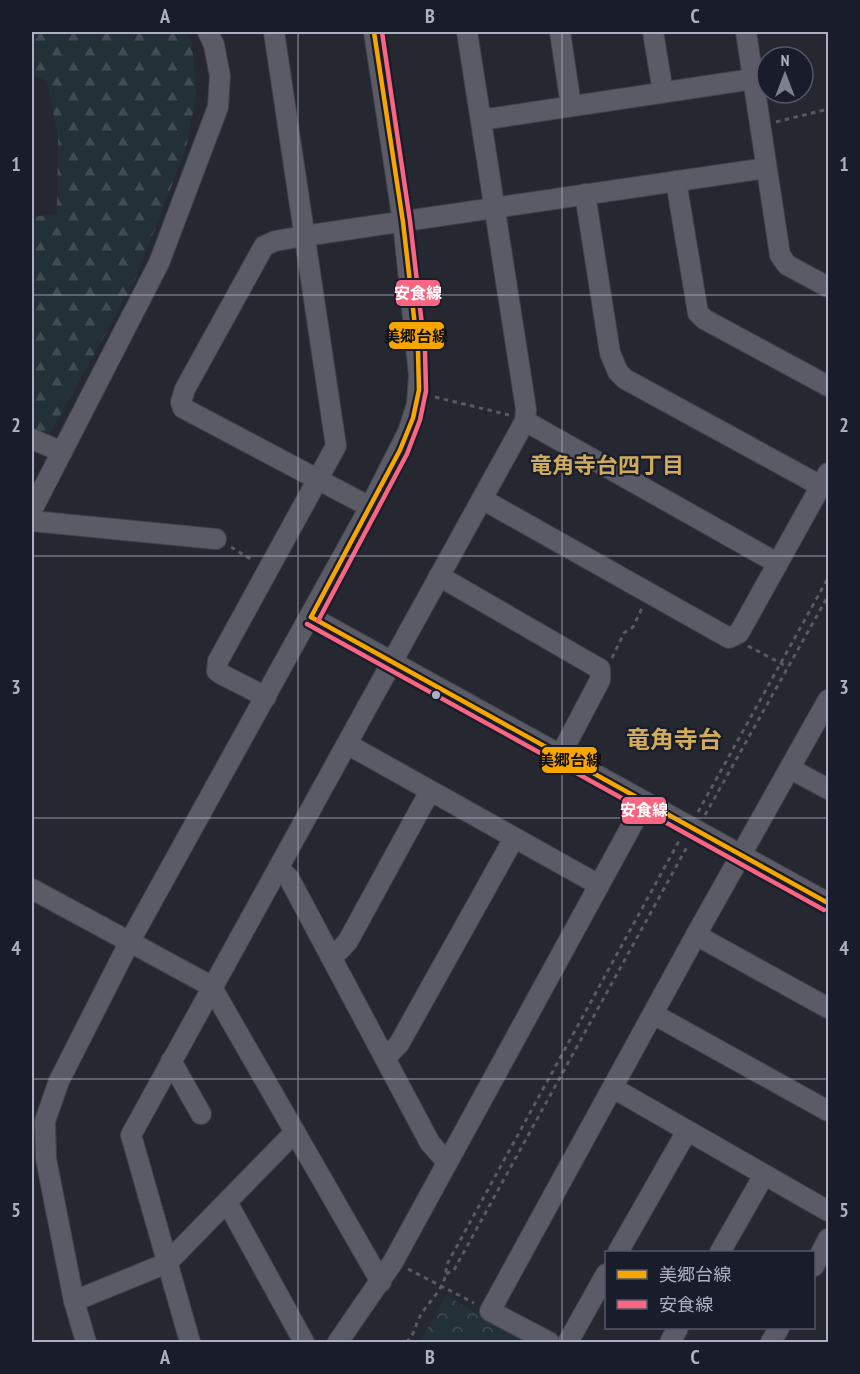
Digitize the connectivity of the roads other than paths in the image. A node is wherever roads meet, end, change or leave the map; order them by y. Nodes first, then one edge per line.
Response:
1 (208, 32) edge
2 (274, 32) edge
3 (374, 32) edge
4 (467, 32) edge
5 (560, 32) edge
6 (653, 32) edge
7 (746, 32) edge
8 (753, 79) junction
9 (663, 92) junction
10 (571, 106) junction
11 (481, 120) junction
12 (766, 168) junction
13 (676, 181) junction
14 (585, 194) junction
15 (495, 207) junction
16 (403, 222) junction
17 (304, 236) junction
18 (828, 287) edge
19 (828, 386) edge
20 (525, 421) junction
21 (32, 438) edge
22 (62, 452) junction
23 (318, 480) junction
24 (825, 480) edge
25 (482, 500) junction
26 (370, 507) junction
27 (32, 510) edge
28 (32, 521) edge
29 (219, 540) road end
30 (777, 563) junction
31 (439, 576) junction
32 (311, 617) junction
33 (392, 662) junction
34 (266, 697) junction
35 (828, 700) edge
36 (347, 744) junction
37 (560, 756) junction
38 (791, 769) junction
39 (828, 789) edge
40 (430, 791) junction
41 (644, 803) junction
42 (514, 838) junction
43 (743, 855) junction
44 (279, 869) junction
45 (599, 885) junction
46 (32, 889) edge
47 (828, 903) edge
48 (696, 935) junction
49 (130, 941) junction
50 (330, 955) junction
51 (211, 986) junction
52 (828, 1008) edge
53 (652, 1014) junction
54 (385, 1058) junction
55 (171, 1061) junction
56 (613, 1088) junction
57 (828, 1111) edge
58 (201, 1114) dead end
59 (687, 1131) junction
60 (295, 1132) junction
61 (447, 1161) junction
62 (764, 1175) junction
63 (227, 1202) junction
64 (828, 1211) edge
65 (828, 1239) edge
66 (619, 1251) edge
67 (721, 1251) edge
68 (815, 1262) edge
69 (167, 1263) junction
70 (605, 1276) edge
71 (381, 1282) junction
72 (74, 1301) junction
73 (87, 1342) edge
74 (190, 1342) edge
75 (304, 1342) edge
76 (338, 1342) edge
77 (549, 1342) edge
78 (568, 1342) edge

1 - 22 street
2 - 17 street
3 - 16 street
4 - 11 street
5 - 10 street
6 - 9 street
7 - 8 street
8 - 9 street
8 - 12 street
9 - 10 street
10 - 11 street
11 - 15 street
12 - 13 street
12 - 18 street
13 - 14 street
13 - 19 street
14 - 15 street
14 - 24 street
15 - 16 street
15 - 20 street
16 - 17 street
16 - 26 street
17 - 23 street
17 - 23 street
20 - 25 street
20 - 30 street
21 - 22 street
22 - 27 street
23 - 26 street
23 - 34 street
24 - 30 street
25 - 30 street
25 - 31 street
26 - 32 street
28 - 29 street
31 - 33 street
31 - 37 street
32 - 33 street
32 - 34 street
33 - 36 street
33 - 37 street
34 - 49 street
35 - 38 street
36 - 40 street
36 - 44 street
37 - 41 street
38 - 39 street
38 - 43 street
40 - 42 street
40 - 50 street
41 - 43 street
41 - 45 street
42 - 45 street
42 - 54 street
43 - 47 street
43 - 48 street
44 - 50 street
44 - 51 street
45 - 61 street
46 - 49 street
48 - 52 street
48 - 53 street
49 - 51 street
49 - 72 street
50 - 54 street
51 - 55 street
51 - 60 street
53 - 56 street
53 - 57 street
54 - 61 street
55 - 58 street
55 - 69 street
56 - 59 street
56 - 77 street
59 - 62 street
59 - 66 street
60 - 63 street
60 - 71 street
61 - 71 street
62 - 64 street
62 - 67 street
63 - 69 street
63 - 75 street
65 - 68 street
69 - 72 street
69 - 74 street
70 - 78 street
71 - 76 street
72 - 73 street

